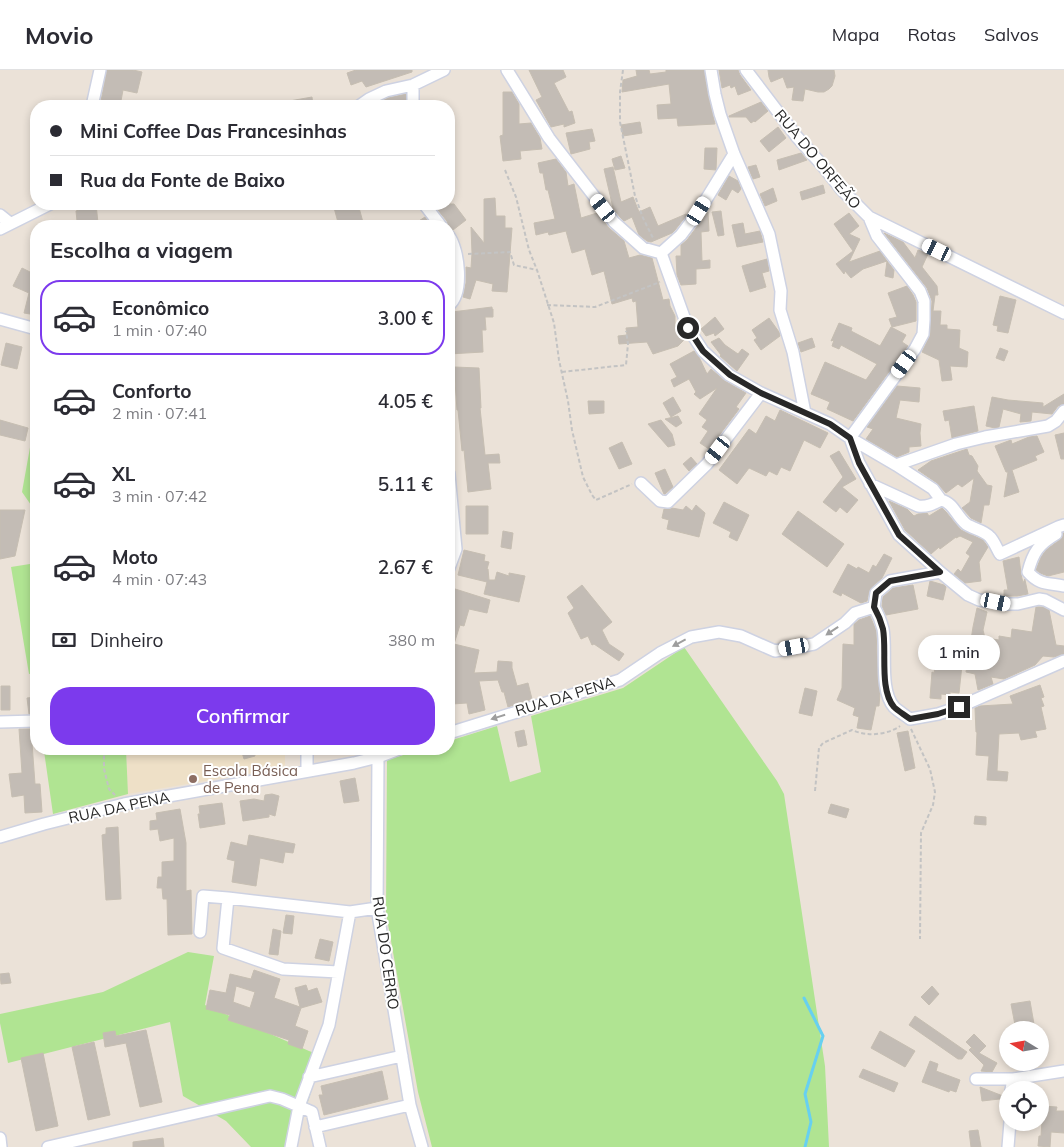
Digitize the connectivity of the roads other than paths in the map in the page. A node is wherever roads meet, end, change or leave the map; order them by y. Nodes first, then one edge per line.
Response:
1 (100, 70) edge
2 (444, 70) edge
3 (507, 70) edge
4 (711, 70) edge
5 (746, 70) edge
6 (413, 86) junction
7 (93, 100) edge
8 (368, 100) edge
9 (413, 100) edge
10 (734, 154) junction
11 (37, 210) edge
12 (429, 210) edge
13 (0, 215) edge
14 (869, 217) junction
15 (436, 220) edge
16 (10, 223) junction
17 (0, 230) edge
18 (455, 250) edge
19 (661, 253) junction
20 (455, 295) edge
21 (1064, 313) edge
22 (0, 320) edge
23 (30, 328) edge
24 (761, 393) junction
25 (1064, 411) edge
26 (805, 413) junction
27 (850, 438) junction
28 (896, 465) junction
29 (641, 482) road end
30 (870, 484) junction
31 (941, 500) junction
32 (1064, 527) edge
33 (455, 538) edge
34 (455, 552) edge
35 (940, 572) junction
36 (1064, 586) edge
37 (874, 607) junction
38 (1064, 610) edge
39 (1064, 661) edge
40 (30, 721) edge
41 (0, 722) edge
42 (455, 730) edge
43 (307, 755) edge
44 (375, 755) edge
45 (380, 755) edge
46 (307, 771) junction
47 (0, 838) edge
48 (228, 898) junction
49 (377, 908) junction
50 (350, 912) junction
51 (200, 932) dead end
52 (338, 972) junction
53 (402, 1056) junction
54 (1064, 1071) edge
55 (309, 1077) junction
56 (976, 1079) dead end
57 (1027, 1081) edge
58 (999, 1083) edge
59 (410, 1105) junction
60 (298, 1106) junction
61 (315, 1127) junction
62 (1009, 1131) edge
63 (0, 1138) edge
64 (1, 1147) edge
65 (48, 1147) edge
66 (291, 1147) edge
67 (320, 1147) edge
68 (422, 1147) edge
69 (1008, 1147) edge

1 - 7 street
2 - 6 street
3 - 19 street
4 - 10 street
5 - 14 street, RUA DO ORFEÃO
6 - 8 street
6 - 9 street
10 - 19 street
10 - 26 street
11 - 16 street
12 - 15 street
13 - 16 street
14 - 21 street, RUA DO ORFEÃO
14 - 27 street
16 - 17 street
18 - 20 street
19 - 24 street
22 - 23 street
24 - 26 street
24 - 29 street
25 - 28 street
26 - 27 street
27 - 28 street
27 - 30 street
28 - 31 street
30 - 31 street
30 - 35 street
31 - 32 street
32 - 36 street
33 - 34 street
35 - 37 street
35 - 38 street
37 - 39 street
37 -> 42 street, RUA DA PENA
40 - 41 street
43 - 46 street
44 - 46 street, RUA DA PENA
45 - 49 street, RUA DO CERRO
46 - 47 street, RUA DA PENA
48 - 50 street
48 - 51 street
48 - 52 street
49 - 50 street
49 - 53 street, RUA DO CERRO
50 - 52 street
52 - 55 street
53 - 55 street
53 - 59 street, RUA DO CERRO
54 - 57 street
55 - 60 street
56 - 58 street
59 - 61 street
59 - 68 street, RUA DO CERRO
60 - 61 street
60 - 65 street
60 - 66 street
61 - 67 street
62 - 69 street
63 - 64 street

